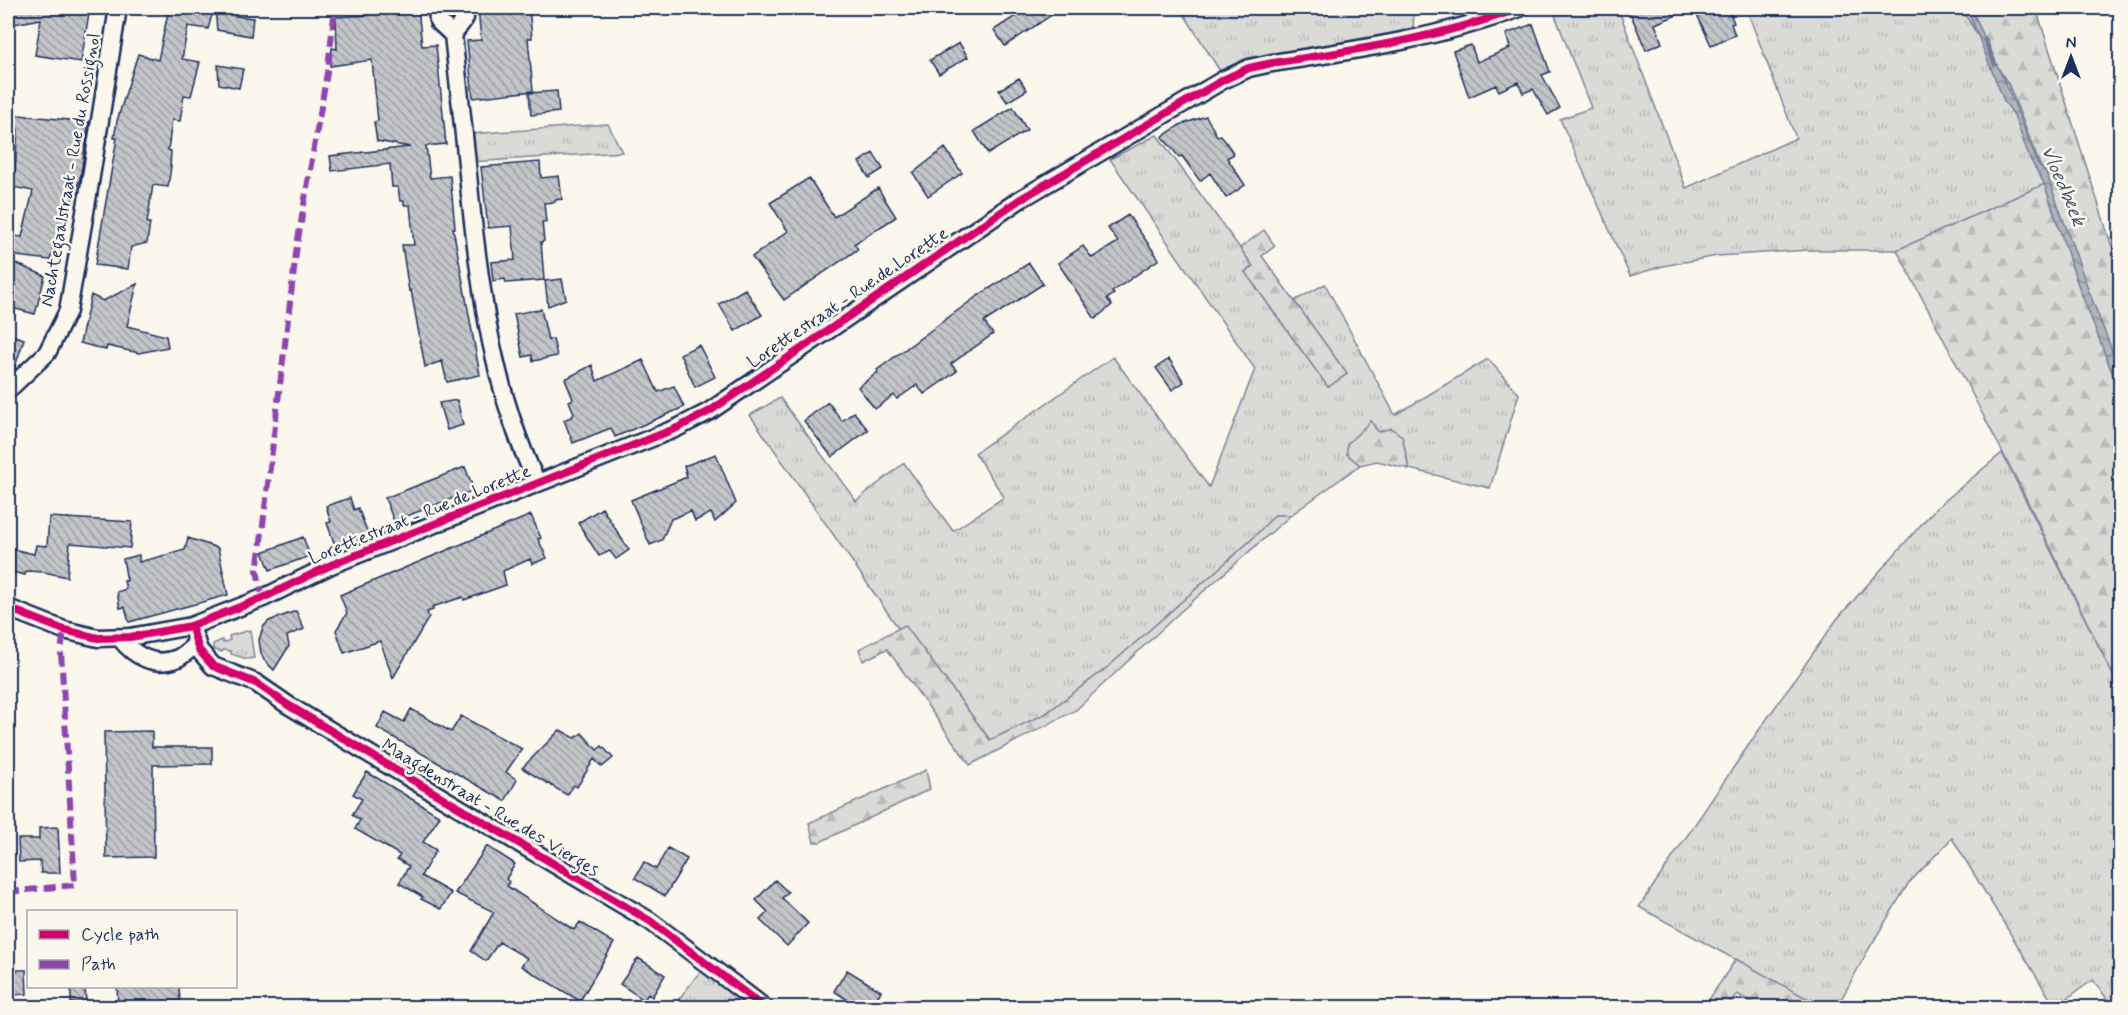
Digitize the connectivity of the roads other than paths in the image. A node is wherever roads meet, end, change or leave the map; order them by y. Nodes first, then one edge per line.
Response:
1 (118, 8) edge
2 (437, 8) edge
3 (463, 8) edge
4 (1520, 8) edge
5 (453, 35) junction
6 (8, 390) edge
7 (537, 483) junction
8 (8, 608) edge
9 (191, 626) junction
10 (120, 638) junction
11 (197, 644) junction
12 (765, 1008) edge

1 - 6 street, Nachtegaalstraat - Rue du Rossignol
2 - 5 street
3 - 5 street
4 - 7 street, Lorettestraat - Rue de Lorette
5 - 7 street
7 - 9 street, Lorettestraat - Rue de Lorette
8 - 10 street, Lorettestraat - Rue de Lorette
9 - 10 street, Lorettestraat - Rue de Lorette
9 - 11 street
10 - 11 street
11 - 12 street, Maagdenstraat - Rue des Vierges

